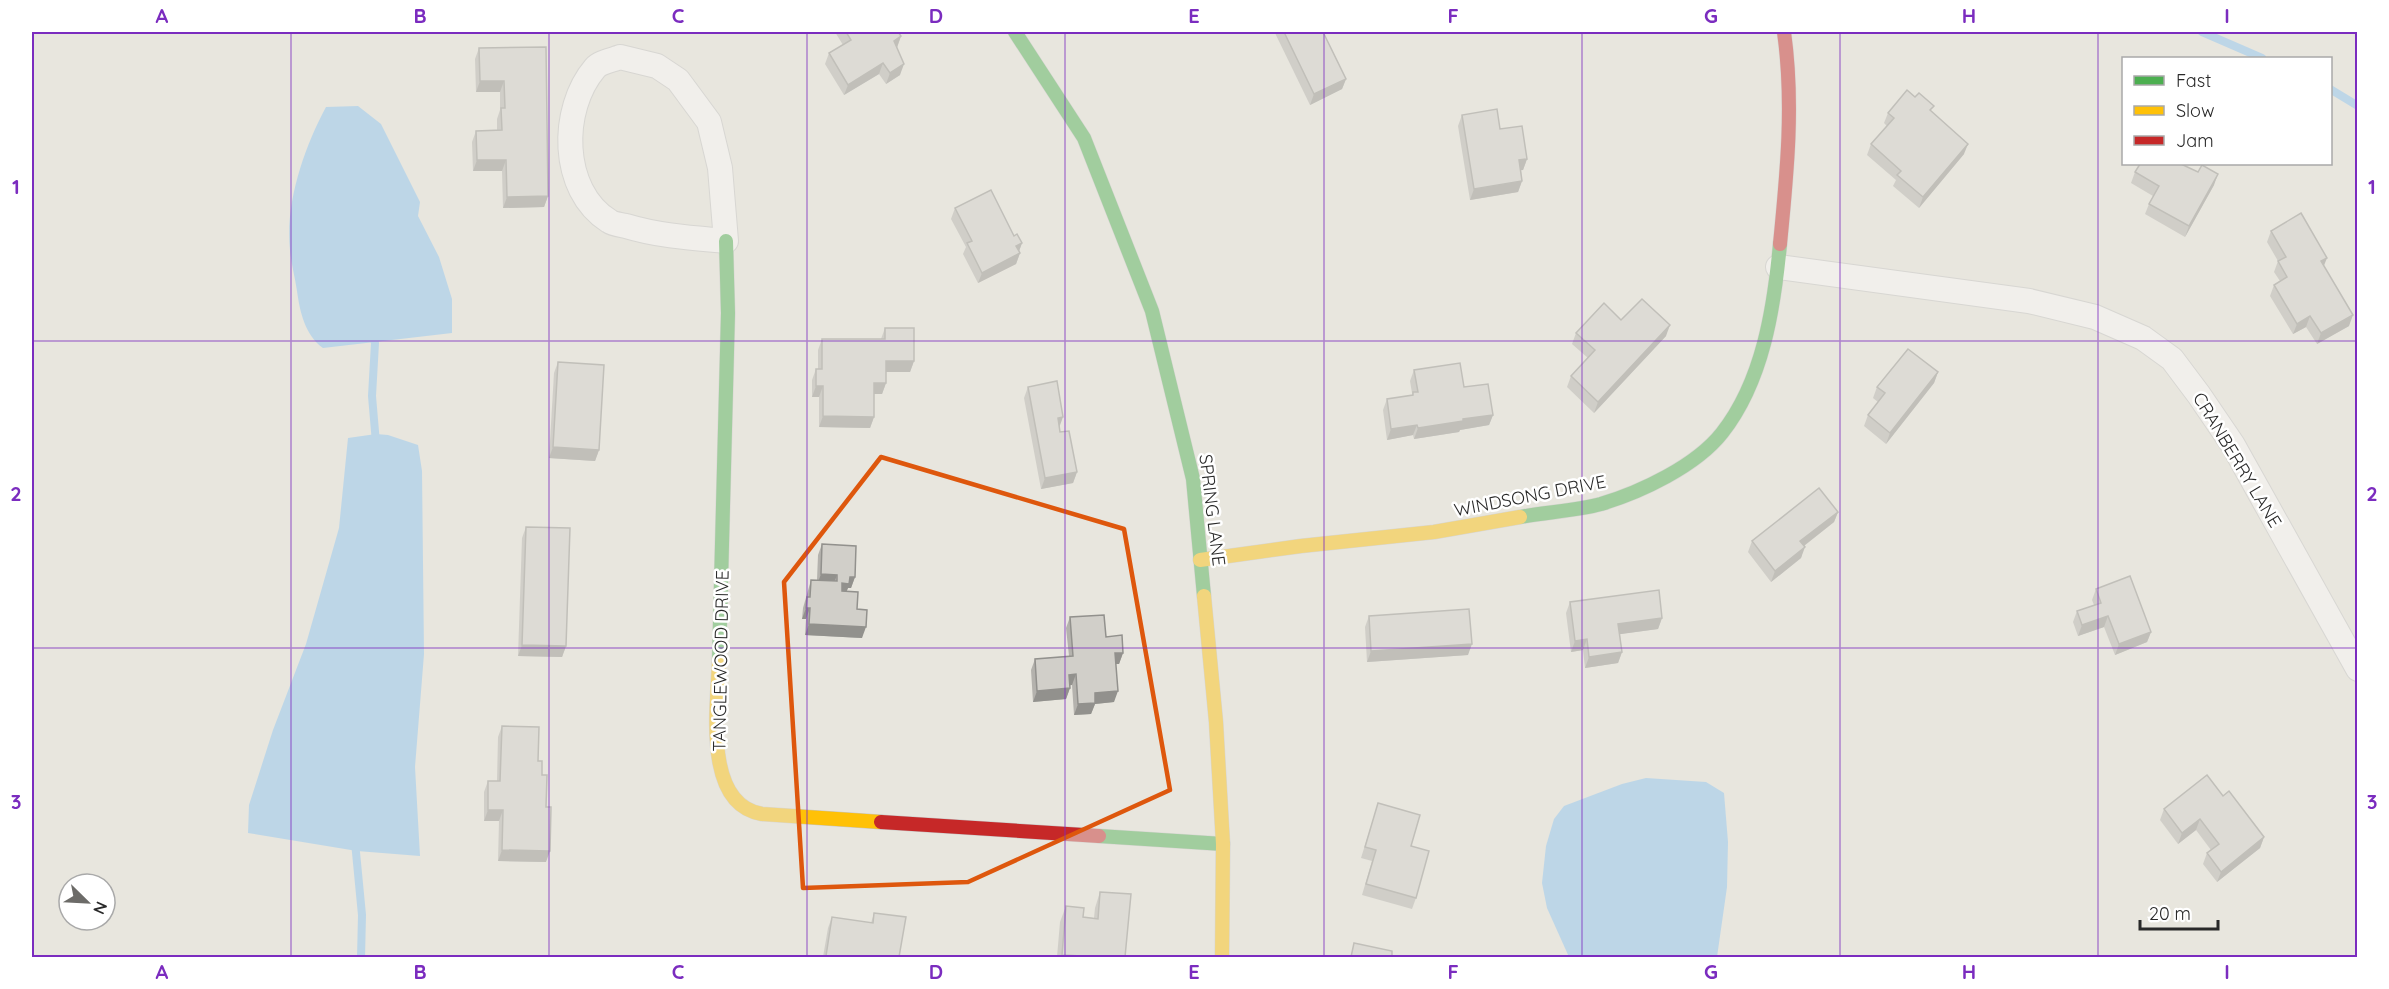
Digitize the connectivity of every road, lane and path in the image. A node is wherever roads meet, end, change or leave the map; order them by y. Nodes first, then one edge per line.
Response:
1 (1015, 32) edge
2 (1784, 32) edge
3 (726, 241) junction
4 (1778, 267) junction
5 (1200, 560) junction
6 (2358, 669) edge
7 (1223, 844) junction
8 (1221, 957) edge

1 - 5 street, SPRING LANE
2 - 4 street, WINDSONG DRIVE
3 - 3 street, TANGLEWOOD DRIVE
3 - 7 street, TANGLEWOOD DRIVE
4 - 5 street, WINDSONG DRIVE
4 - 6 street, CRANBERRY LANE
5 - 7 street, SPRING LANE
7 - 8 street, SPRING LANE

